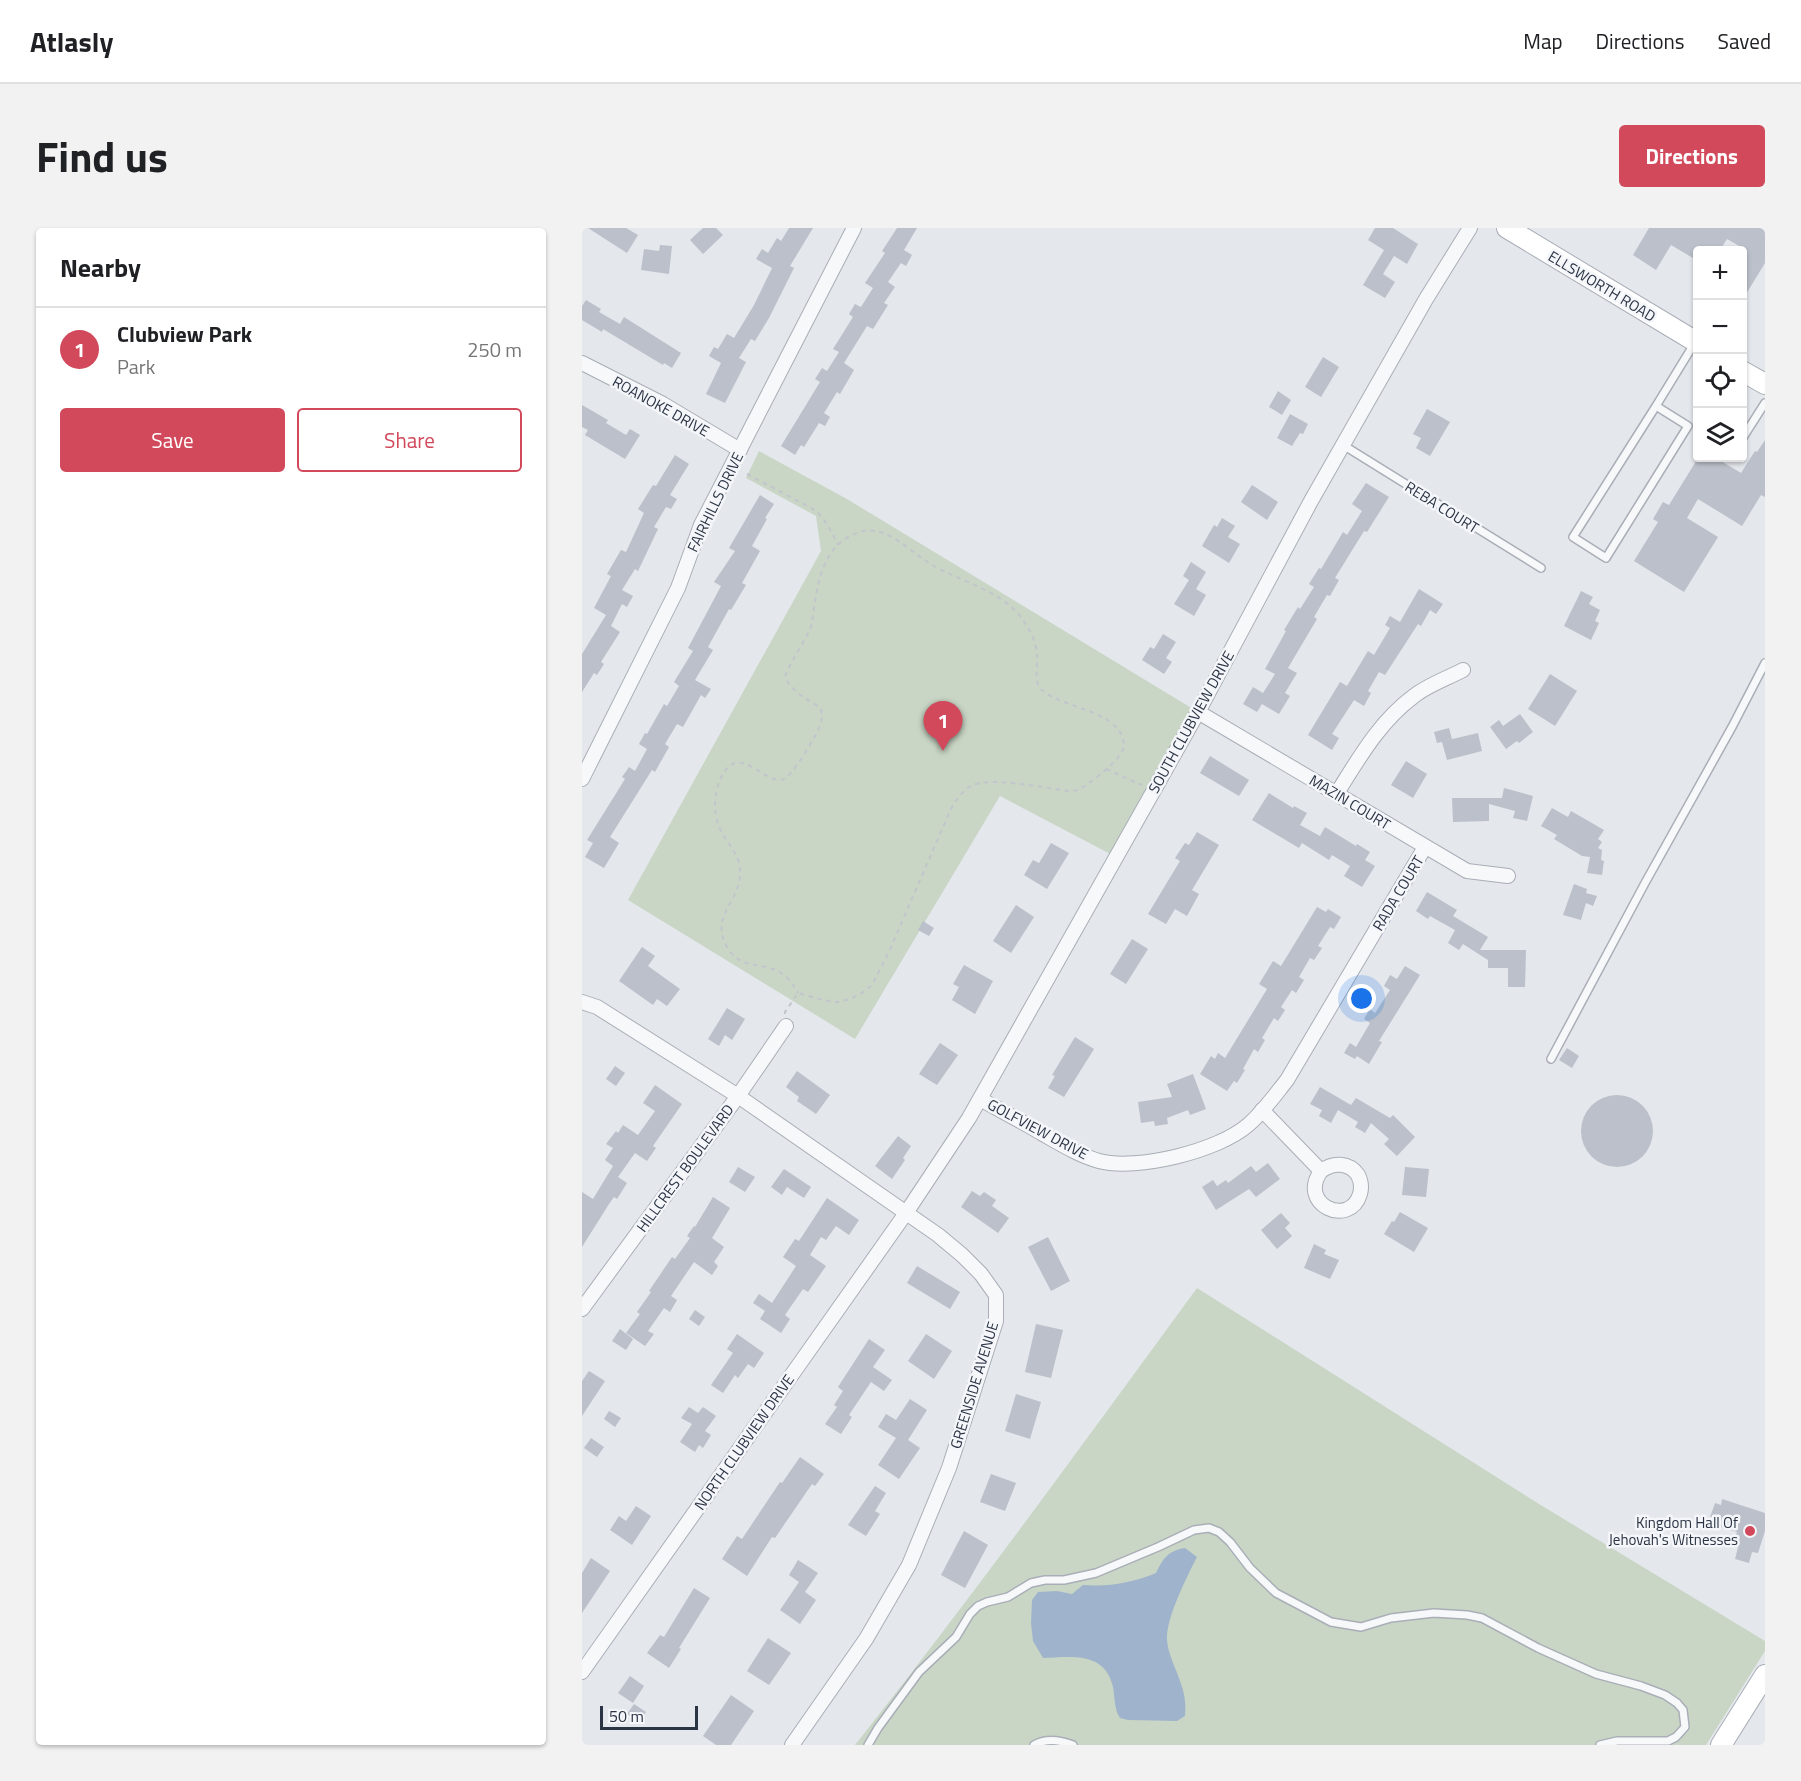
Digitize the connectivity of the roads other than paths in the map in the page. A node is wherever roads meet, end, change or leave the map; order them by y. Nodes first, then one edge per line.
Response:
1 (854, 228) edge
2 (1470, 228) edge
3 (1507, 228) edge
4 (1693, 341) edge
5 (1693, 348) edge
6 (582, 363) edge
7 (1747, 373) edge
8 (1765, 384) edge
9 (1765, 403) edge
10 (1656, 406) junction
11 (1747, 432) edge
12 (1343, 445) junction
13 (740, 450) junction
14 (1541, 568) dead end
15 (1765, 663) edge
16 (1463, 670) dead end
17 (1198, 712) junction
18 (582, 779) edge
19 (1337, 793) junction
20 (1425, 847) junction
21 (1508, 876) dead end
22 (1370, 939) joint
23 (582, 1002) edge
24 (786, 1026) road end
25 (1551, 1059) dead end
26 (738, 1095) junction
27 (980, 1098) junction
28 (1262, 1110) junction
29 (1321, 1171) dead end
30 (906, 1213) junction
31 (582, 1309) edge
32 (582, 1672) edge
33 (1765, 1675) edge
34 (792, 1745) edge
35 (868, 1745) edge
36 (1034, 1745) edge
37 (1073, 1745) edge
38 (1600, 1745) edge
39 (1721, 1745) edge

1 - 13 street, FAIRHILLS DRIVE
2 - 12 street, SOUTH CLUBVIEW DRIVE
3 - 4 main road, ELLSWORTH ROAD
5 - 10 lane
6 - 13 street, ROANOKE DRIVE
7 - 8 main road
9 - 11 lane
10 - 10 lane
12 - 14 lane, REBA COURT
12 - 17 street, SOUTH CLUBVIEW DRIVE
13 - 18 street, FAIRHILLS DRIVE
15 - 25 lane
16 - 19 street
17 - 19 street, MAZIN COURT
17 - 27 street, SOUTH CLUBVIEW DRIVE
19 - 20 street, MAZIN COURT
20 - 21 street, MAZIN COURT
20 - 22 street, RADA COURT
22 - 28 street, GOLFVIEW DRIVE
23 - 26 street, GREENSIDE AVENUE
24 - 26 street, HILLCREST BOULEVARD
26 - 30 street, GREENSIDE AVENUE
26 - 31 street, HILLCREST BOULEVARD
27 - 28 street, GOLFVIEW DRIVE
27 - 30 street, SOUTH CLUBVIEW DRIVE
28 - 29 street
30 - 32 street, NORTH CLUBVIEW DRIVE
30 - 34 street, GREENSIDE AVENUE
33 - 39 main road
35 - 38 lane
36 - 37 lane

